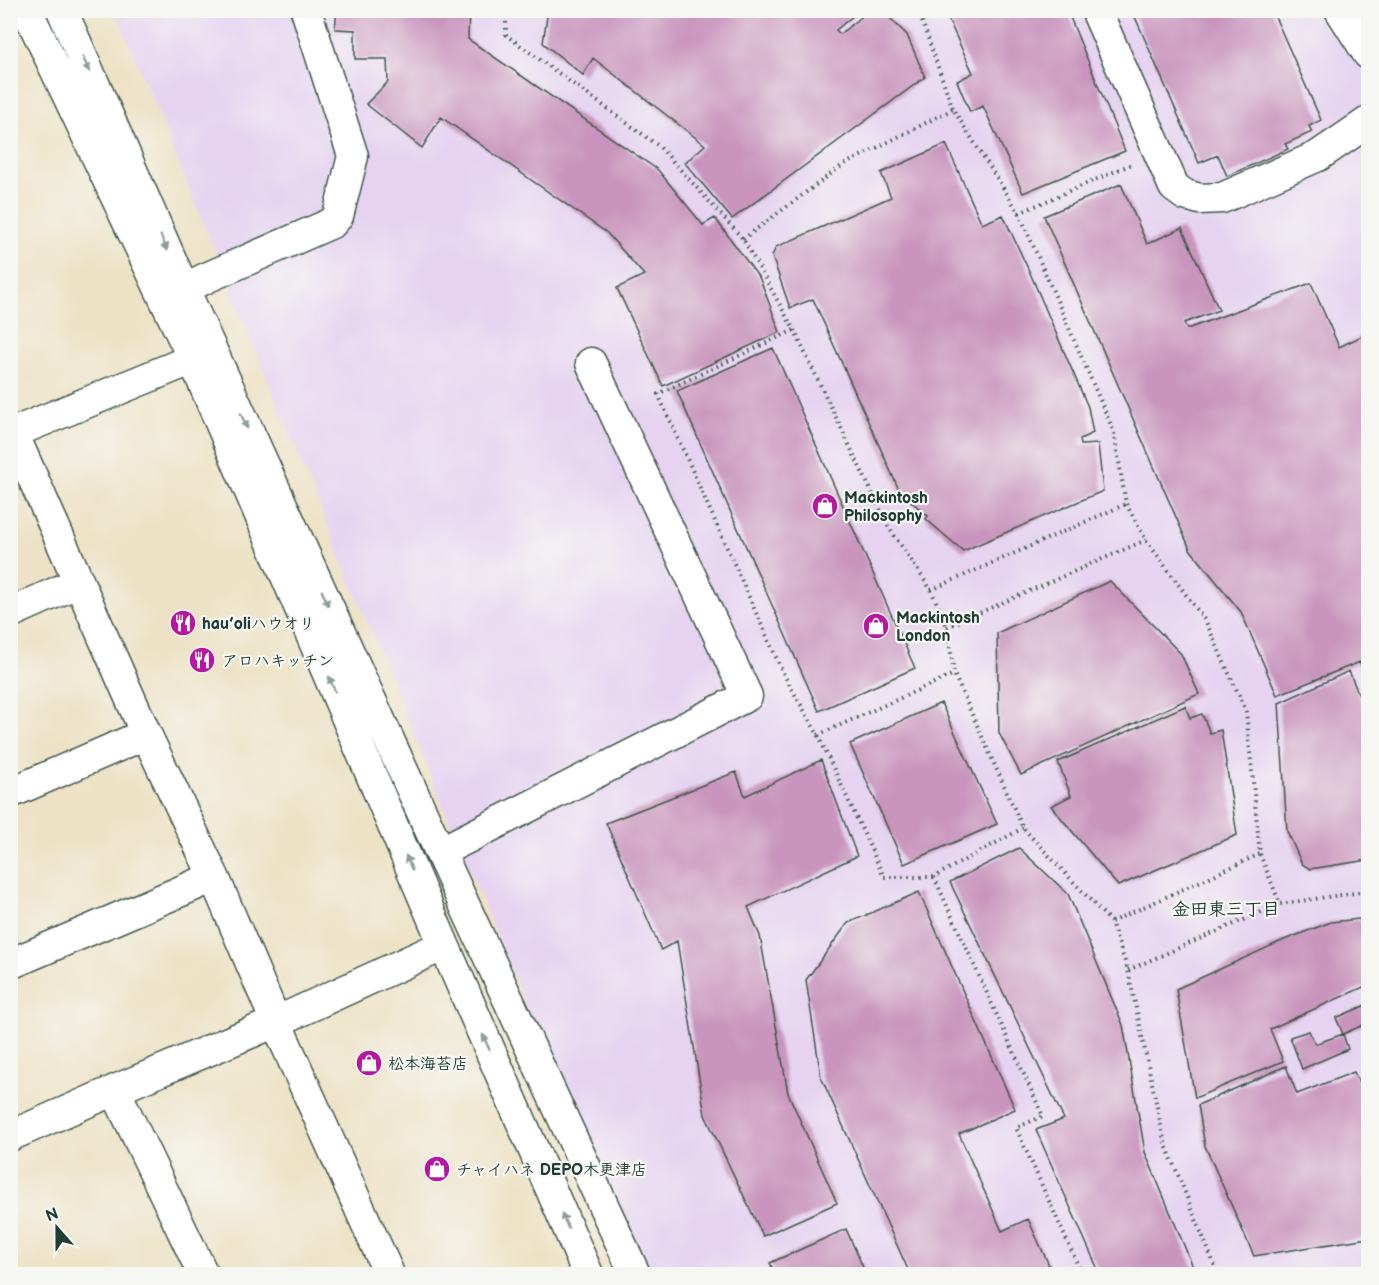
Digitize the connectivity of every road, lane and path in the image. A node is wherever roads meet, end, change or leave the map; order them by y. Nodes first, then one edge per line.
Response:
1 (27, 10) edge
2 (62, 10) edge
3 (306, 10) edge
4 (506, 10) edge
5 (918, 10) edge
6 (1096, 10) edge
7 (1340, 10) edge
8 (1368, 54) edge
9 (953, 109) junction
10 (1368, 122) edge
11 (1139, 161) dead end
12 (1019, 213) junction
13 (743, 240) junction
14 (184, 289) junction
15 (794, 330) junction
16 (193, 359) junction
17 (591, 363) dead end
18 (12, 434) edge
19 (1126, 504) junction
20 (1146, 540) junction
21 (79, 582) junction
22 (931, 590) junction
23 (10, 613) edge
24 (947, 627) junction
25 (954, 674) junction
26 (146, 734) junction
27 (818, 735) junction
28 (10, 793) edge
29 (1023, 828) junction
30 (440, 852) junction
31 (1260, 854) junction
32 (214, 877) junction
33 (934, 877) junction
34 (1368, 891) edge
35 (1280, 904) junction
36 (1111, 922) junction
37 (444, 945) junction
38 (10, 964) edge
39 (1128, 970) junction
40 (276, 1022) junction
41 (115, 1090) junction
42 (10, 1136) edge
43 (1368, 1273) edge
44 (203, 1275) edge
45 (390, 1275) edge
46 (588, 1275) edge
47 (635, 1275) edge
48 (1082, 1275) edge
49 (1218, 1275) edge
50 (1362, 1275) edge

1 - 16 street
2 -> 14 street
3 - 14 street
4 - 13 path
5 - 9 path
6 - 10 street
7 - 8 street
9 - 12 path
9 - 13 path
11 - 12 path
12 - 19 path
13 - 15 path
14 -> 30 street
15 - 22 path
15 - 27 path
16 - 18 street
37 -> 16 street
17 - 30 street
18 - 21 street
19 - 20 path
19 - 22 path
20 - 24 path
20 - 31 path
21 - 23 street
21 - 26 street
22 - 24 path
24 - 25 path
25 - 27 path
25 - 29 path
26 - 28 street
26 - 32 street
27 - 33 path
29 - 33 path
29 - 36 path
30 - 47 street
31 - 35 path
31 - 36 path
32 - 38 street
32 - 40 street
33 - 48 path
34 - 35 path
35 - 39 path
36 - 39 path
37 - 40 street
46 -> 37 street
39 - 49 path
40 - 41 street
40 - 45 street
41 - 42 street
41 - 44 street
43 - 50 path

